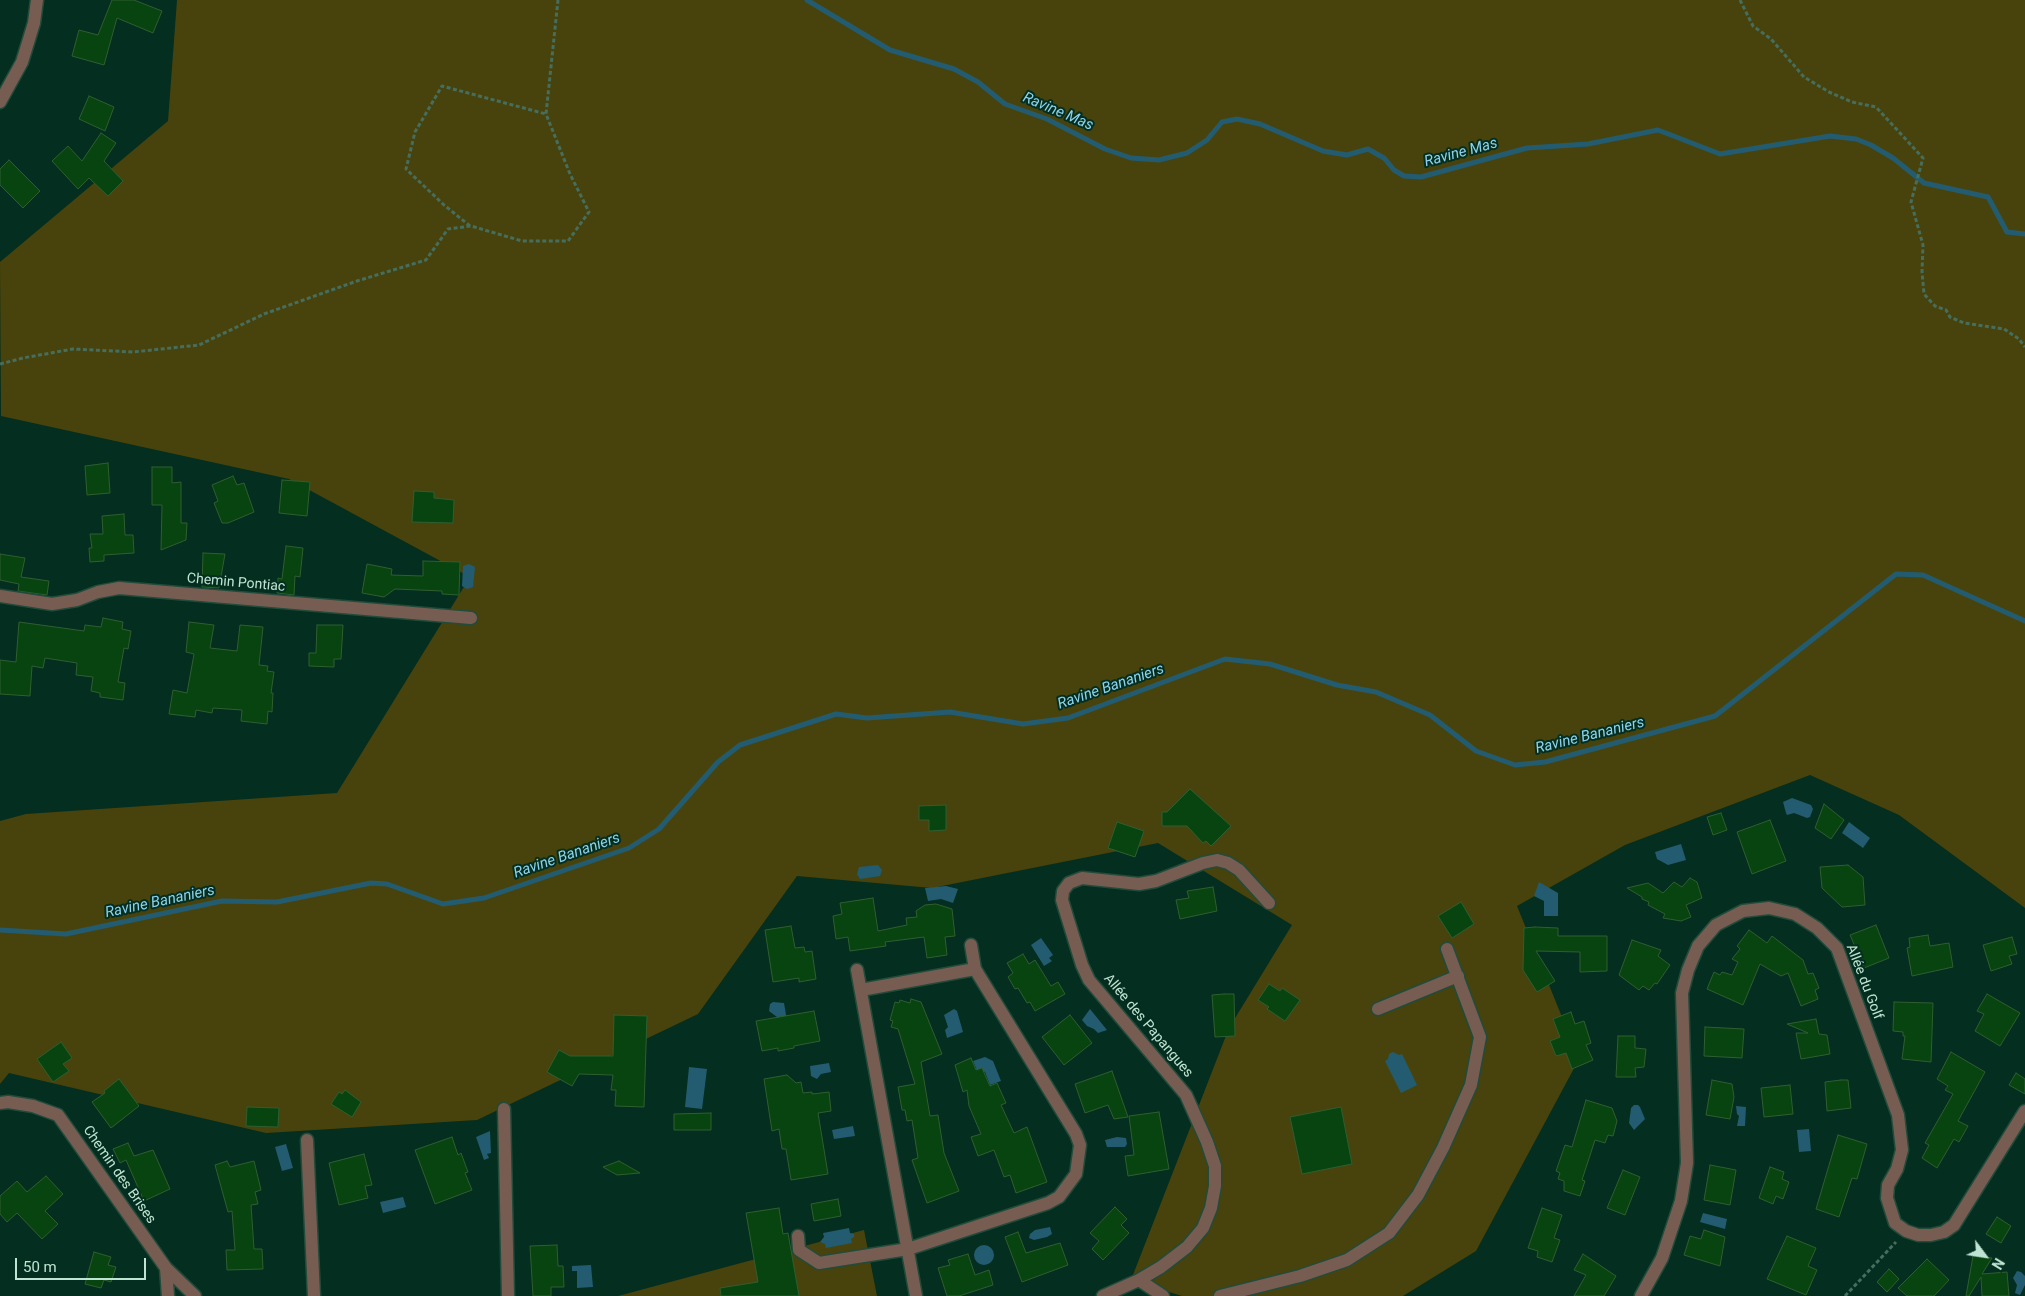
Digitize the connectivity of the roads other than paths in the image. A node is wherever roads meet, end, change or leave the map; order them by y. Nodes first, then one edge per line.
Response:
1 (37, 0) edge
2 (0, 102) edge
3 (0, 596) edge
4 (471, 618) dead end
5 (1269, 903) dead end
6 (971, 945) dead end
7 (1447, 948) dead end
8 (975, 969) junction
9 (857, 970) dead end
10 (1458, 976) junction
11 (861, 990) junction
12 (1378, 1009) dead end
13 (0, 1104) edge
14 (504, 1109) dead end
15 (2025, 1111) edge
16 (307, 1140) dead end
17 (798, 1236) dead end
18 (908, 1249) junction
19 (166, 1268) junction
20 (1139, 1280) junction
21 (168, 1296) edge
22 (195, 1296) edge
23 (314, 1296) edge
24 (508, 1296) edge
25 (916, 1296) edge
26 (1103, 1296) edge
27 (1163, 1296) edge
28 (1220, 1296) edge
29 (1641, 1296) edge

1 - 2 street
3 - 4 street, Chemin Pontiac
5 - 20 street, Allée des Papangues
6 - 8 street
7 - 10 street
8 - 11 street
8 - 18 street
9 - 11 street
10 - 12 street
10 - 28 street
11 - 18 street
13 - 19 street, Chemin des Brises
14 - 24 street
15 - 29 street, Allée du Golf
16 - 23 street
17 - 18 street
18 - 25 street
19 - 21 street
19 - 22 street, Chemin des Brises
20 - 26 street, Allée des Papangues
20 - 27 street

